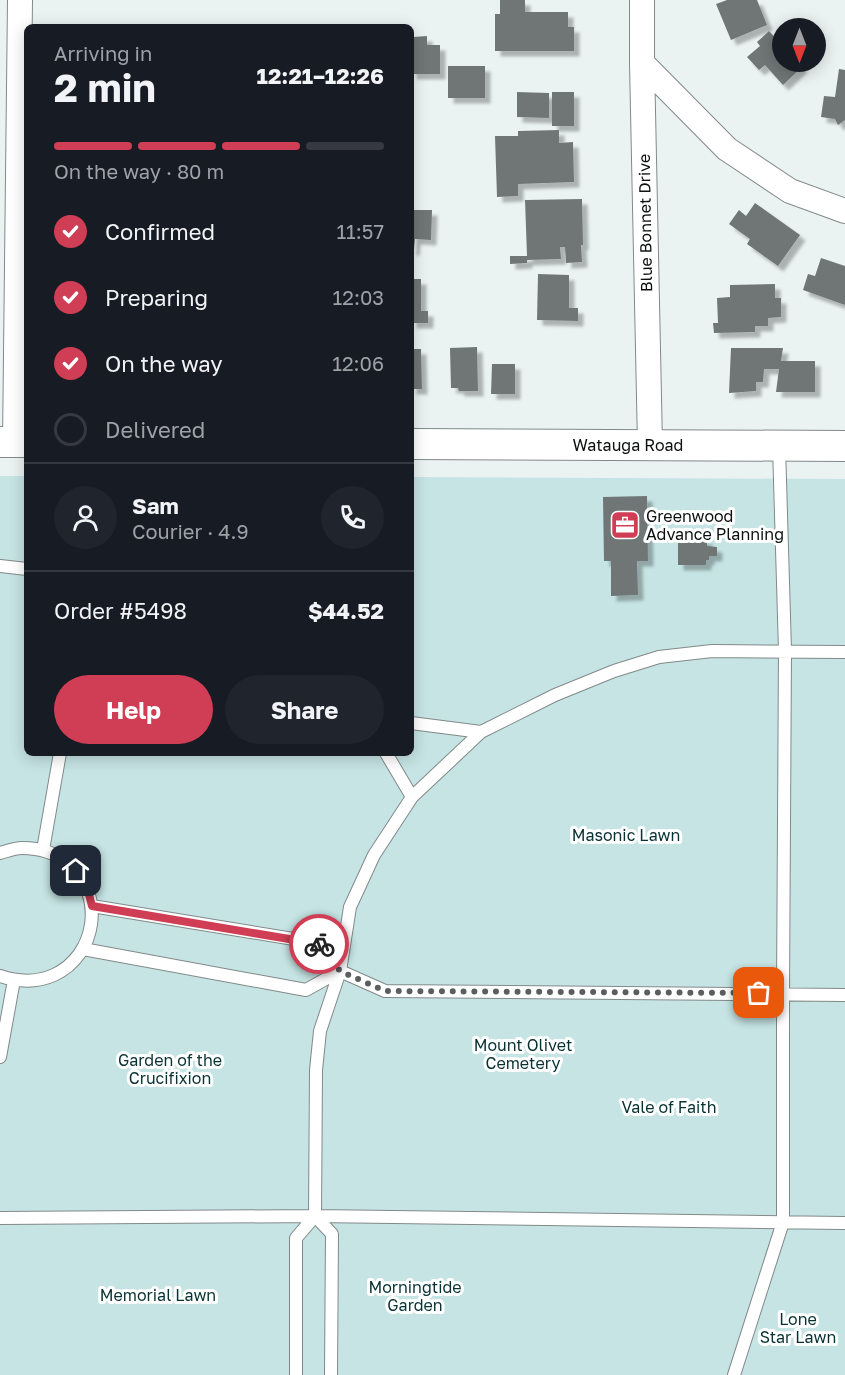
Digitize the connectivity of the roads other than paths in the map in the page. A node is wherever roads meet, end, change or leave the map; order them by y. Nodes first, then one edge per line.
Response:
1 (20, 0) edge
2 (642, 0) edge
3 (642, 63) junction
4 (845, 211) edge
5 (14, 442) edge
6 (414, 444) edge
7 (650, 445) junction
8 (779, 446) junction
9 (845, 446) edge
10 (0, 566) edge
11 (24, 568) edge
12 (785, 651) junction
13 (845, 652) edge
14 (414, 723) edge
15 (481, 732) junction
16 (59, 756) edge
17 (388, 756) edge
18 (412, 797) junction
19 (43, 850) junction
20 (0, 852) edge
21 (92, 906) junction
22 (83, 949) junction
23 (340, 971) junction
24 (0, 976) edge
25 (14, 980) junction
26 (783, 993) junction
27 (845, 995) edge
28 (0, 1057) edge
29 (315, 1216) junction
30 (0, 1218) edge
31 (783, 1222) junction
32 (845, 1223) edge
33 (296, 1375) edge
34 (331, 1375) edge
35 (734, 1375) edge

1 - 5 street
2 - 3 street, Blue Bonnet Drive
3 - 4 street
3 - 7 street, Blue Bonnet Drive
6 - 7 street, Watauga Road
7 - 8 street, Watauga Road
8 - 9 street, Watauga Road
8 - 12 lane
10 - 11 lane
12 - 13 lane
12 - 15 lane
12 - 26 lane
14 - 15 lane
15 - 18 lane
16 - 19 lane
17 - 18 lane
18 - 23 lane
19 - 20 lane
19 - 21 lane
21 - 22 lane
21 - 23 lane
22 - 23 lane
22 - 25 lane
23 - 26 lane
23 - 29 lane
24 - 25 lane
25 - 28 lane
26 - 27 lane
26 - 31 lane
29 - 30 lane
29 - 31 lane
29 - 33 lane
29 - 34 lane
31 - 32 lane
31 - 35 lane

